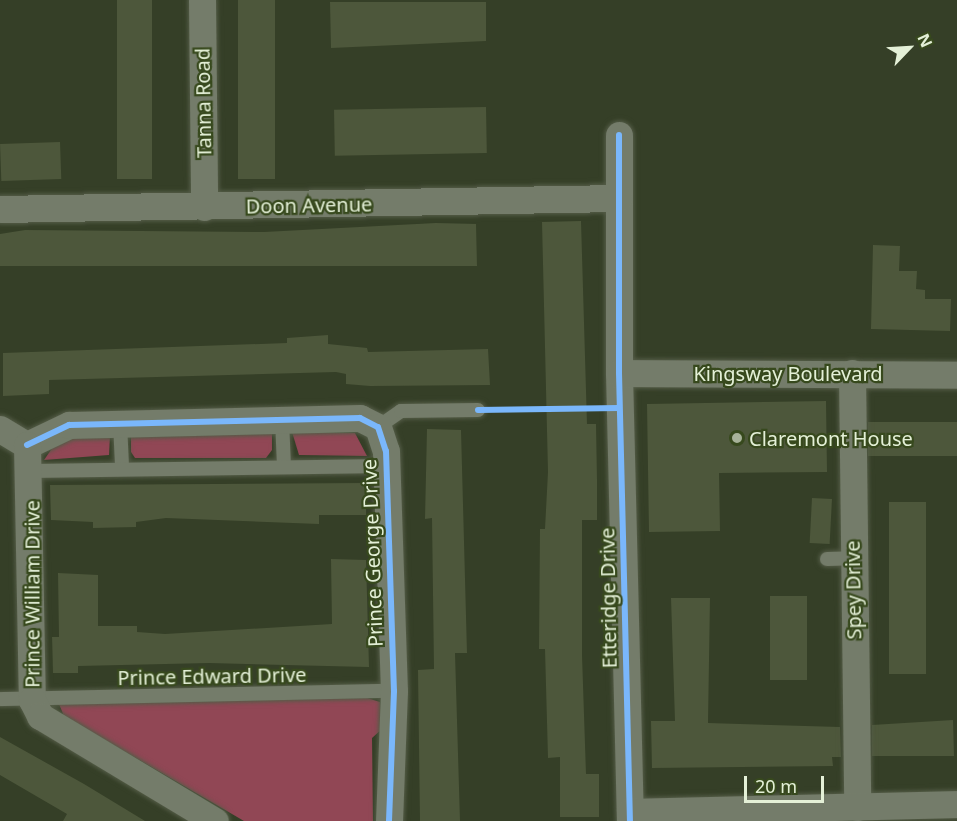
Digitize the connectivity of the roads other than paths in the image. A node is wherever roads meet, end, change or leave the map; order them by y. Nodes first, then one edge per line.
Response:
1 (202, 0) edge
2 (619, 135) dead end
3 (619, 198) junction
4 (204, 207) junction
5 (0, 209) edge
6 (852, 373) junction
7 (619, 374) junction
8 (957, 375) edge
9 (478, 410) dead end
10 (282, 420) junction
11 (120, 423) junction
12 (378, 427) junction
13 (0, 429) edge
14 (29, 458) junction
15 (122, 466) junction
16 (284, 466) junction
17 (386, 466) junction
18 (393, 691) junction
19 (0, 699) edge
20 (32, 700) junction
21 (957, 804) edge
22 (857, 807) junction
23 (630, 816) edge
24 (215, 821) edge
25 (389, 821) edge

1 - 4 street, Tanna Road
2 - 3 street, Etteridge Drive
3 - 4 street, Doon Avenue
3 - 7 street, Etteridge Drive
4 - 5 street, Doon Avenue
6 - 7 street, Kingsway Boulevard
6 - 8 street, Kingsway Boulevard
6 - 22 street, Spey Drive
7 - 23 street, Etteridge Drive
9 - 12 lane
10 - 11 street
10 - 12 street
10 - 16 lane
11 - 14 street
11 - 15 lane
12 - 17 street, Prince George Drive
13 - 14 street
14 - 15 lane
14 - 20 street, Prince William Drive
15 - 16 lane
16 - 17 lane
17 - 18 street, Prince George Drive
18 - 20 lane, Prince Edward Drive
18 - 25 street, Prince George Drive
19 - 20 lane, Prince Edward Drive
20 - 24 street, Prince William Drive
21 - 22 street
22 - 23 street

